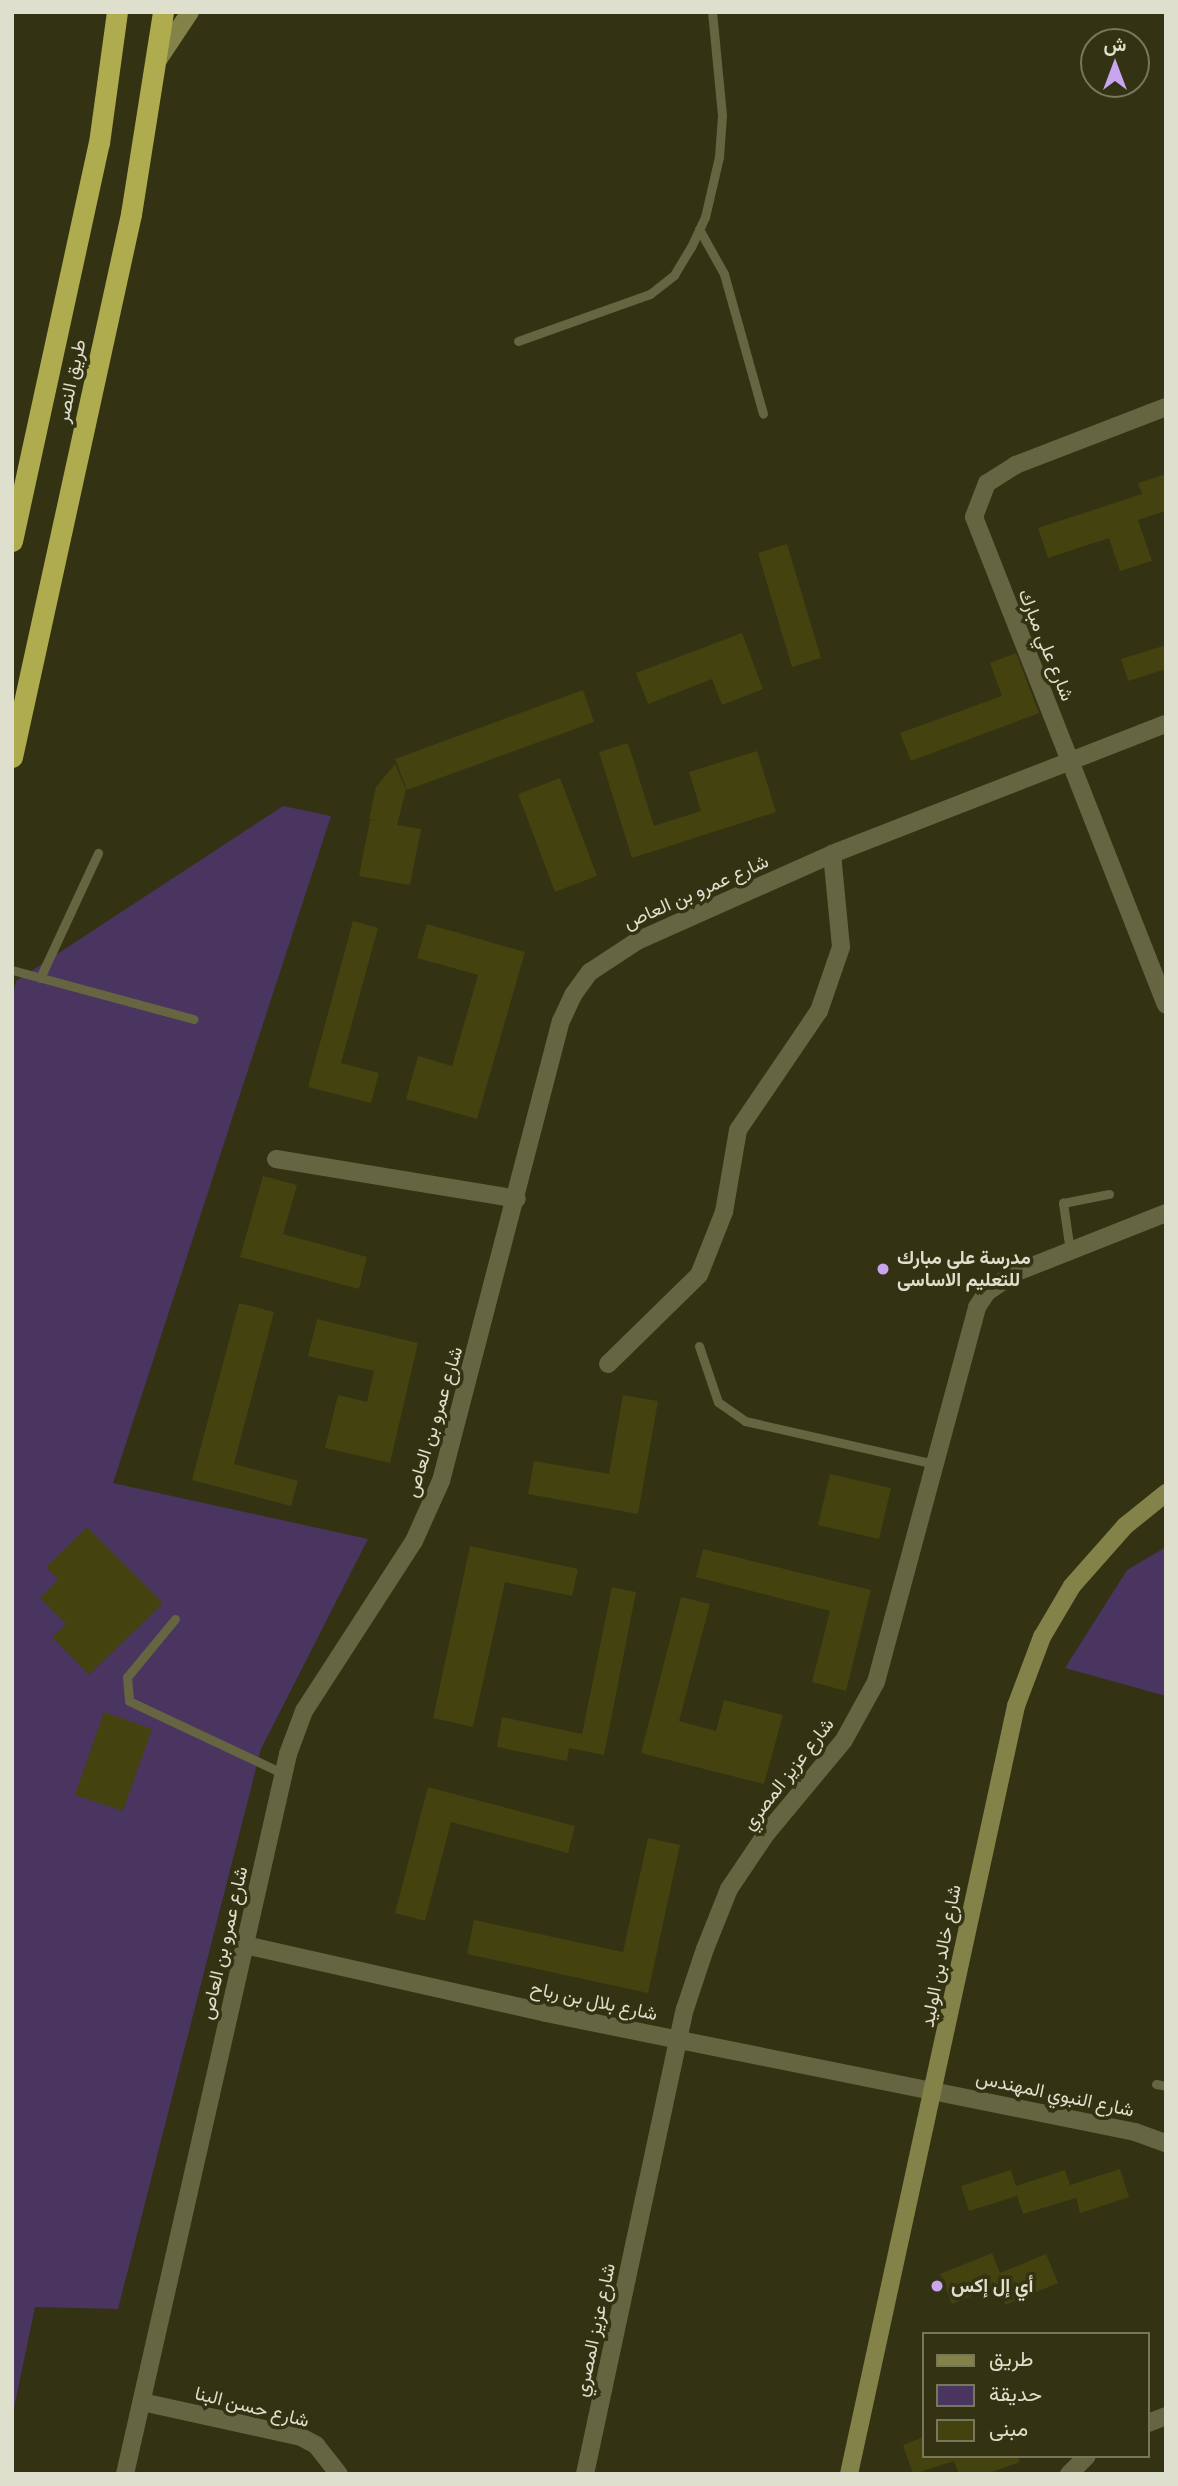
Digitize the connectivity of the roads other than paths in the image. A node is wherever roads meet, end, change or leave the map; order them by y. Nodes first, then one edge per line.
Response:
1 (117, 12) edge
2 (163, 12) edge
3 (190, 12) edge
4 (712, 12) edge
5 (156, 63) junction
6 (699, 229) junction
7 (518, 341) dead end
8 (1166, 407) edge
9 (763, 414) dead end
10 (12, 541) edge
11 (1166, 724) edge
12 (12, 757) edge
13 (1069, 760) junction
14 (98, 853) dead end
15 (832, 854) junction
16 (12, 970) edge
17 (40, 978) junction
18 (1166, 1005) edge
19 (194, 1019) dead end
20 (276, 1159) dead end
21 (1109, 1194) dead end
22 (517, 1199) junction
23 (1166, 1213) edge
24 (1070, 1251) junction
25 (699, 1346) dead end
26 (608, 1364) dead end
27 (937, 1464) junction
28 (1166, 1493) edge
29 (175, 1619) dead end
30 (284, 1774) junction
31 (245, 1945) junction
32 (679, 2039) junction
33 (935, 2091) junction
34 (1166, 2143) edge
35 (142, 2402) junction
36 (1085, 2458) edge
37 (125, 2474) edge
38 (339, 2474) edge
39 (585, 2474) edge
40 (849, 2474) edge
41 (1069, 2474) edge

1 - 10 highway, طريق النصر
2 - 5 highway, طريق النصر
3 - 5 street
4 - 6 lane
5 - 12 highway, طريق النصر
6 - 7 lane
6 - 9 lane
8 - 13 street, شارع علي مبارك
11 - 13 street, شارع عمرو بن العاص
13 - 15 street, شارع عمرو بن العاص
13 - 18 street, شارع علي مبارك
14 - 17 lane
15 - 22 street, شارع عمرو بن العاص
15 - 26 street
16 - 17 lane
17 - 19 lane
20 - 22 street
21 - 24 lane
22 - 30 street, شارع عمرو بن العاص
23 - 24 street, شارع عزيز المصري
24 - 27 street, شارع عزيز المصري
25 - 27 lane
27 - 32 street, شارع عزيز المصري
28 - 33 street, شارع خالد بن الوليد
29 - 30 lane
30 - 31 street, شارع عمرو بن العاص
31 - 32 street, شارع بلال بن رباح
31 - 35 street, شارع عمرو بن العاص
32 - 33 street, شارع بلال بن رباح
32 - 39 street, شارع عزيز المصري
33 - 34 street, شارع النبوي المهندس
33 - 40 street, شارع خالد بن الوليد
35 - 37 street, شارع عمرو بن العاص
35 - 38 street, شارع حسن البنا
36 - 41 street

